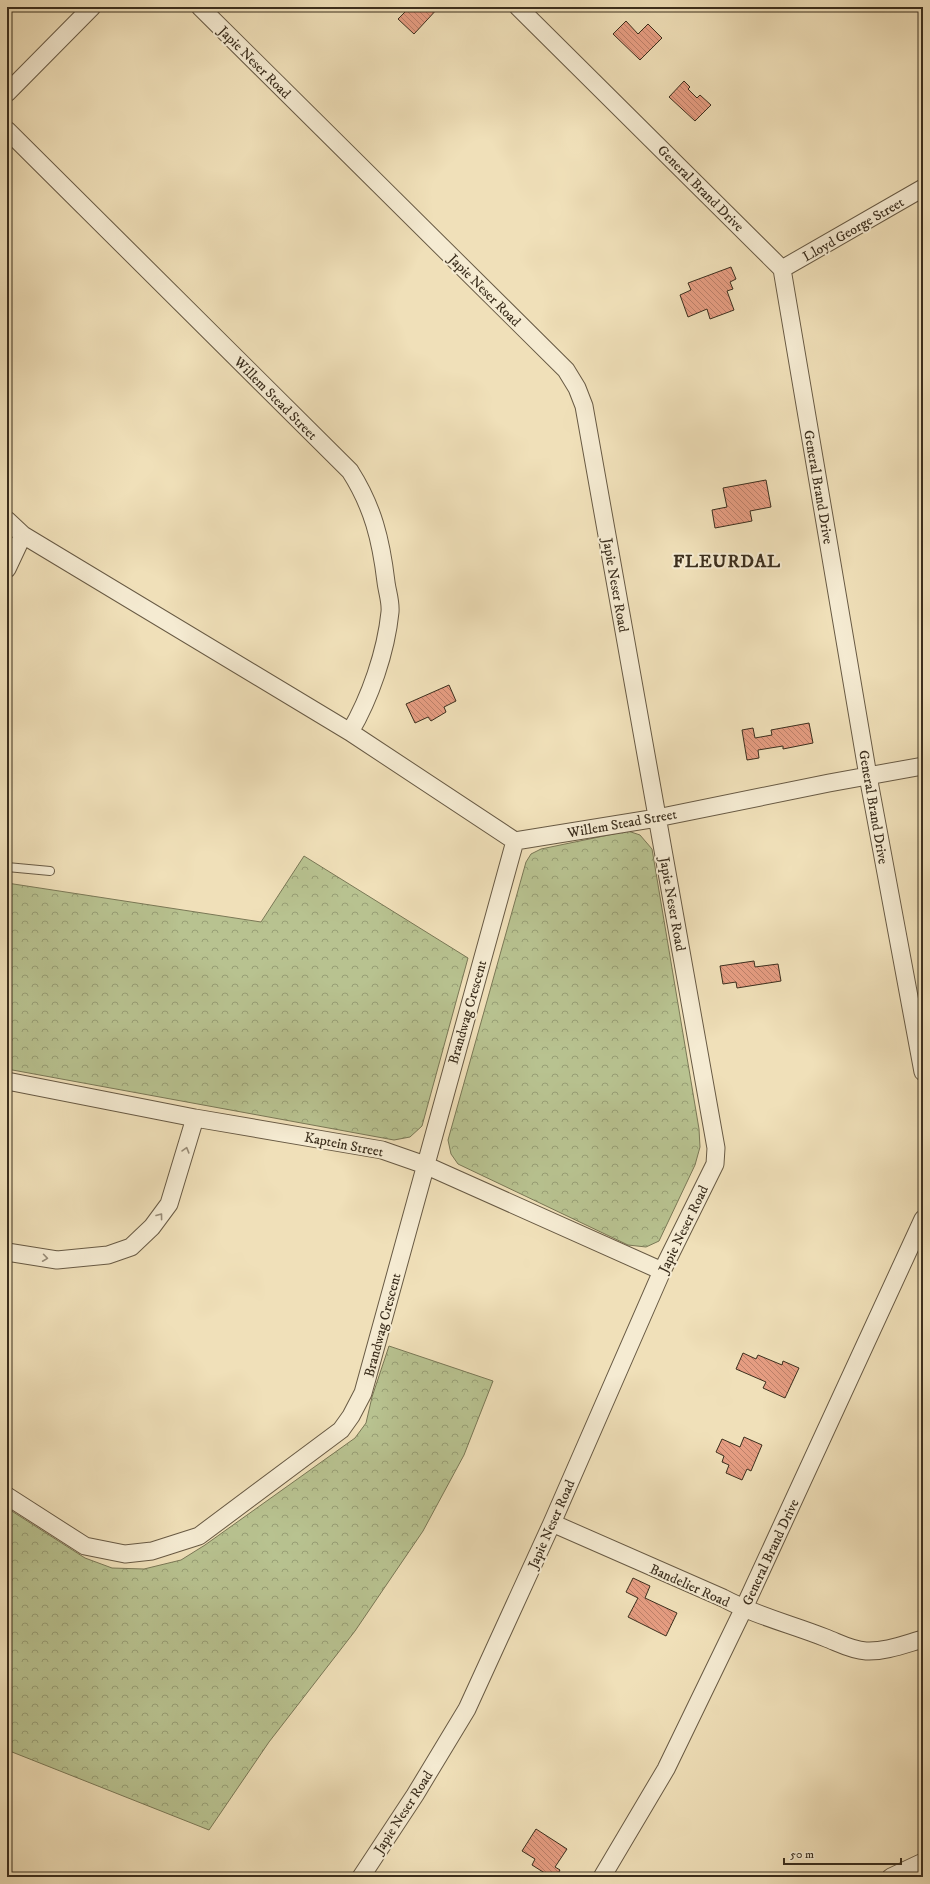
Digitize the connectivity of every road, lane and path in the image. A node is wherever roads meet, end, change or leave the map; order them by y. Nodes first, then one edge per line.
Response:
1 (92, 7) edge
2 (200, 7) edge
3 (518, 7) edge
4 (7, 92) edge
5 (7, 130) edge
6 (923, 188) edge
7 (782, 269) junction
8 (7, 520) edge
9 (23, 535) junction
10 (7, 569) edge
11 (350, 732) junction
12 (923, 766) edge
13 (868, 776) junction
14 (657, 818) junction
15 (515, 842) junction
16 (7, 867) edge
17 (50, 871) dead end
18 (923, 1072) edge
19 (7, 1081) edge
20 (195, 1118) junction
21 (425, 1165) junction
22 (923, 1219) edge
23 (7, 1252) edge
24 (662, 1271) junction
25 (7, 1496) edge
26 (552, 1523) junction
27 (744, 1610) junction
28 (923, 1639) edge
29 (923, 1862) edge
30 (361, 1877) edge
31 (602, 1877) edge
32 (891, 1877) edge

1 - 4 street
2 - 14 street, Japie Neser Road
3 - 7 street, General Brand Drive
5 - 11 street, Willem Stead Street
6 - 7 street, Lloyd George Street
7 - 13 street, General Brand Drive
8 - 9 street
9 - 10 street
9 - 11 street
11 - 15 street
12 - 13 street, Willem Stead Street
13 - 14 street, Willem Stead Street
13 - 18 street, General Brand Drive
14 - 15 street, Willem Stead Street
14 - 24 street, Japie Neser Road
15 - 21 street, Brandwag Crescent
16 - 17 lane
19 - 20 street, Kaptein Street
20 - 21 street, Kaptein Street
23 -> 20 street
21 - 24 street, Kaptein Street
21 - 25 street, Brandwag Crescent
22 - 27 street, General Brand Drive
24 - 26 street, Japie Neser Road
26 - 27 street, Bandelier Road
26 - 30 street, Japie Neser Road
27 - 28 street, Bandelier Road
27 - 31 street, General Brand Drive
29 - 32 street

